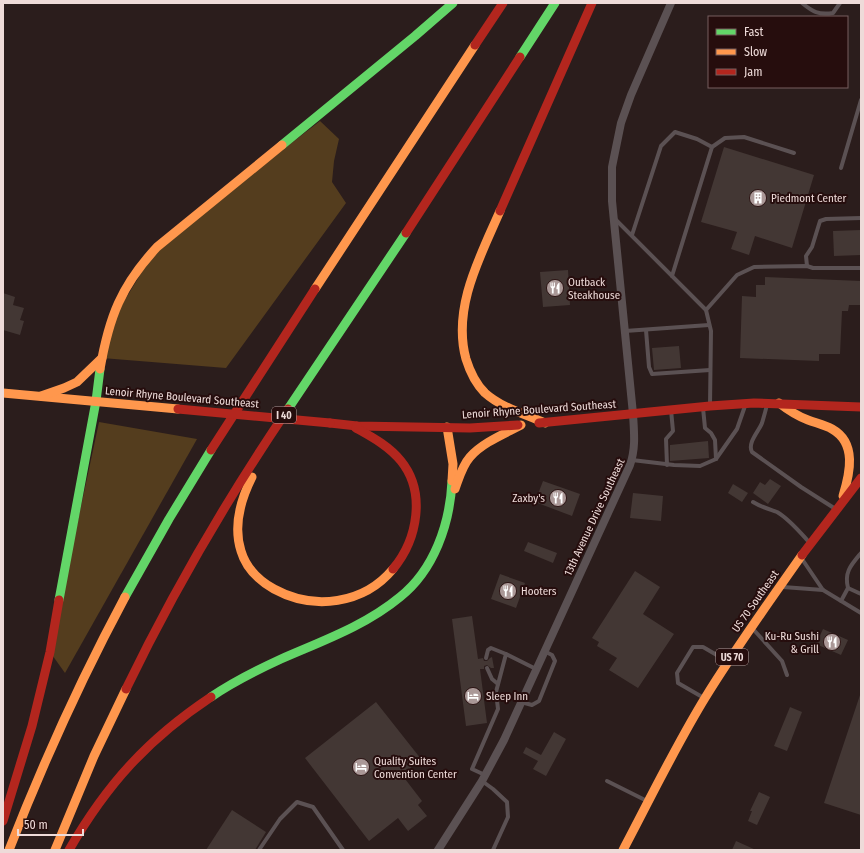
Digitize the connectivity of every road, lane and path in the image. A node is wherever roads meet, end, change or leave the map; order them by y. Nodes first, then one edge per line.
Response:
1 (453, 3) edge
2 (503, 3) edge
3 (555, 3) edge
4 (592, 3) edge
5 (671, 3) edge
6 (802, 3) edge
7 (840, 3) edge
8 (861, 100) edge
9 (712, 147) junction
10 (794, 153) dead end
11 (841, 168) dead end
12 (613, 217) junction
13 (861, 218) edge
14 (632, 235) junction
15 (807, 266) junction
16 (861, 268) edge
17 (672, 276) junction
18 (706, 310) junction
19 (709, 325) junction
20 (646, 330) junction
21 (624, 331) junction
22 (102, 358) junction
23 (710, 370) junction
24 (3, 393) edge
25 (40, 396) junction
26 (96, 401) junction
27 (767, 403) junction
28 (779, 403) junction
29 (746, 404) junction
30 (706, 406) junction
31 (861, 407) edge
32 (671, 410) junction
33 (633, 414) junction
34 (545, 422) junction
35 (521, 425) junction
36 (357, 426) junction
37 (447, 427) junction
38 (272, 433) junction
39 (716, 459) junction
40 (632, 460) junction
41 (667, 465) junction
42 (861, 478) edge
43 (753, 502) dead end
44 (450, 505) junction
45 (839, 506) junction
46 (810, 543) junction
47 (861, 553) edge
48 (800, 557) junction
49 (779, 587) junction
50 (848, 588) junction
51 (823, 590) junction
52 (861, 594) edge
53 (841, 601) junction
54 (861, 613) edge
55 (751, 627) junction
56 (544, 651) junction
57 (506, 654) junction
58 (486, 658) dead end
59 (729, 662) junction
60 (487, 668) dead end
61 (536, 669) junction
62 (787, 675) dead end
63 (498, 684) junction
64 (705, 698) junction
65 (521, 702) junction
66 (483, 778) junction
67 (607, 781) dead end
68 (648, 801) junction
69 (3, 821) edge
70 (9, 850) edge
71 (55, 850) edge
72 (69, 850) edge
73 (259, 850) edge
74 (343, 850) edge
75 (438, 850) edge
76 (493, 850) edge
77 (623, 850) edge

1 - 22 main road
2 - 70 main road
3 - 38 main road, I 40
4 - 34 main road
5 - 12 street, 13th Avenue Drive Southeast
6 - 7 lane
8 - 11 lane
9 - 10 lane
9 - 14 lane
9 - 17 lane
12 - 14 lane
12 - 21 street, 13th Avenue Drive Southeast
13 - 15 lane
14 - 17 lane
15 - 16 lane
15 - 18 lane
17 - 18 lane
18 - 19 lane
19 - 20 lane
19 - 23 lane
20 - 21 lane
20 - 23 lane
21 - 33 street, 13th Avenue Drive Southeast
22 - 25 main road
22 - 26 main road
23 - 30 lane
24 - 25 main road, Lenoir Rhyne Boulevard Southeast
25 - 26 main road, Lenoir Rhyne Boulevard Southeast
26 - 36 main road, Lenoir Rhyne Boulevard Southeast, bridge
26 - 69 main road
27 - 28 main road, Lenoir Rhyne Boulevard Southeast
27 - 29 main road, Lenoir Rhyne Boulevard Southeast
27 - 45 lane
28 - 31 main road, Lenoir Rhyne Boulevard Southeast
28 - 45 main road
29 - 30 main road, Lenoir Rhyne Boulevard Southeast
29 - 39 lane
30 - 32 main road, Lenoir Rhyne Boulevard Southeast
30 - 39 lane
32 - 33 main road, Lenoir Rhyne Boulevard Southeast
32 - 41 lane
33 - 34 main road, Lenoir Rhyne Boulevard Southeast
33 - 40 street, 13th Avenue Drive Southeast
34 - 35 main road, Lenoir Rhyne Boulevard Southeast
35 - 37 main road, Lenoir Rhyne Boulevard Southeast
35 - 44 main road
36 - 37 main road, Lenoir Rhyne Boulevard Southeast
36 - 38 main road
37 - 44 main road
38 - 71 main road, I 40
39 - 41 lane
40 - 41 lane
40 - 56 street, 13th Avenue Drive Southeast
42 - 45 main road, US 70 Southeast / US 70
43 - 46 lane
44 - 72 main road
45 - 46 main road, US 70 Southeast / US 70
46 - 48 main road, US 70 Southeast / US 70
47 - 50 lane
48 - 49 main road, US 70 Southeast / US 70
48 - 51 lane
49 - 51 lane
49 - 55 main road, US 70 Southeast / US 70
50 - 52 lane
50 - 53 lane
51 - 53 lane
53 - 54 lane
55 - 59 main road, US 70 Southeast / US 70
55 - 62 lane
56 - 61 street, 13th Avenue Drive Southeast
56 - 65 lane
57 - 58 lane
57 - 61 lane
57 - 63 lane
59 - 64 main road, US 70 Southeast / US 70
59 - 64 lane
60 - 63 lane
61 - 65 street, 13th Avenue Drive Southeast
63 - 66 lane
64 - 68 main road, US 70 Southeast / US 70
65 - 66 street, 13th Avenue Drive Southeast
66 - 75 street, 13th Avenue Drive Southeast
66 - 76 lane
67 - 68 lane
68 - 77 main road, US 70 Southeast / US 70
73 - 74 lane

